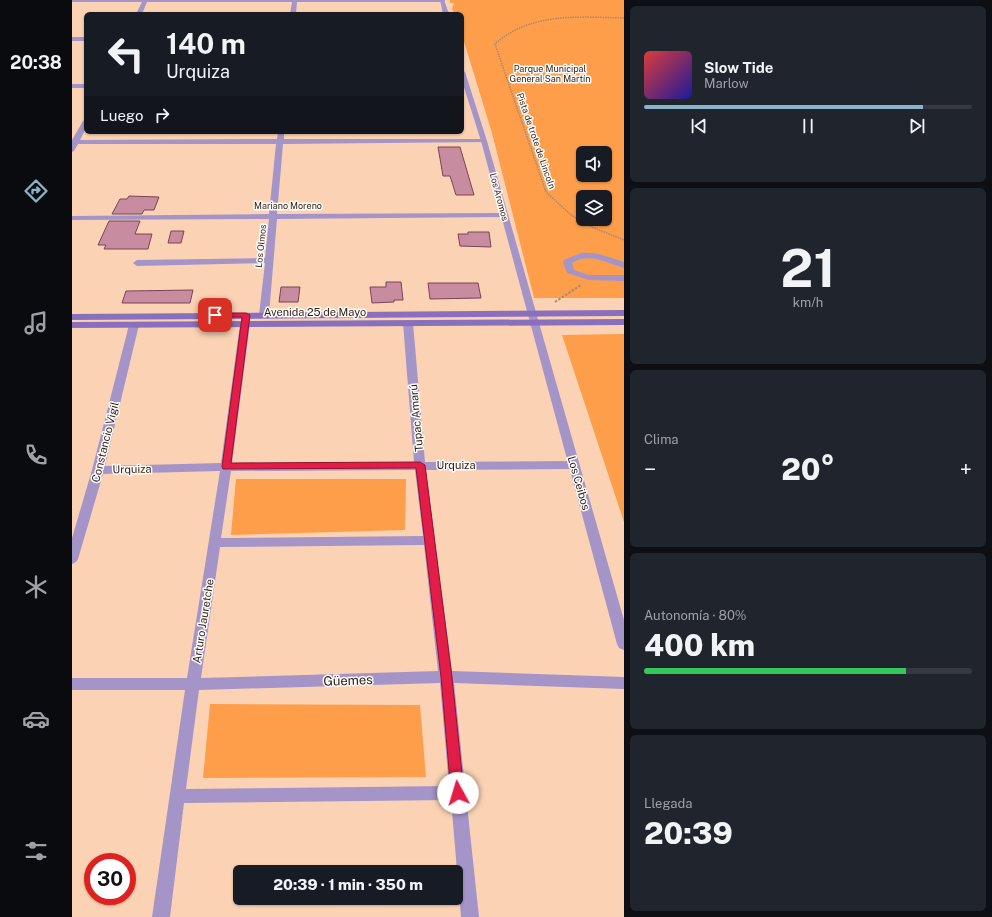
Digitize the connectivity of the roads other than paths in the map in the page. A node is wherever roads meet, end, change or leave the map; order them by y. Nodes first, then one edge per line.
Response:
1 (295, 0) edge
2 (443, 0) edge
3 (72, 1) edge
4 (145, 1) edge
5 (140, 12) edge
6 (293, 12) edge
7 (446, 12) edge
8 (72, 39) edge
9 (84, 39) edge
10 (464, 84) edge
11 (72, 86) edge
12 (84, 86) edge
13 (84, 124) edge
14 (281, 134) edge
15 (484, 141) junction
16 (74, 142) edge
17 (280, 142) junction
18 (72, 150) edge
19 (504, 215) junction
20 (274, 216) junction
21 (72, 218) edge
22 (270, 260) junction
23 (137, 263) dead end
24 (624, 265) edge
25 (624, 278) edge
26 (624, 313) edge
27 (72, 316) edge
28 (533, 318) junction
29 (264, 319) junction
30 (246, 320) junction
31 (624, 322) edge
32 (408, 324) junction
33 (72, 325) edge
34 (134, 325) junction
35 (420, 465) junction
36 (573, 465) junction
37 (226, 467) junction
38 (98, 470) junction
39 (430, 540) junction
40 (215, 543) junction
41 (72, 559) edge
42 (624, 644) edge
43 (446, 677) junction
44 (624, 683) edge
45 (72, 684) edge
46 (193, 684) junction
47 (458, 793) junction
48 (177, 796) junction
49 (161, 917) edge
50 (470, 917) edge

1 - 2 street
1 - 4 street
1 - 6 street
2 - 7 street
3 - 4 street
4 - 5 street
8 - 9 street
10 - 15 street, Los Aromos
11 - 12 street
13 - 16 street
14 - 17 street, Los Olmos
15 - 17 street
15 - 19 street, Los Aromos
16 - 17 street
16 - 18 street
17 - 20 street, Los Olmos
19 - 20 street, Mariano Moreno
19 - 28 street, Los Aromos
20 - 21 street, Mariano Moreno
20 - 22 street, Los Olmos
22 - 23 street
22 - 29 street, Los Olmos
24 - 25 street
26 - 28 main road
27 - 30 main road, Avenida 25 de Mayo
28 - 29 main road, Avenida 25 de Mayo
28 - 31 main road
28 - 32 main road, Avenida 25 de Mayo
28 - 36 street, Los Ceibos
29 - 30 main road, Avenida 25 de Mayo
29 - 32 main road, Avenida 25 de Mayo
30 - 34 main road, Avenida 25 de Mayo
30 - 37 street, Arturo Jauretche
32 - 35 street, Tupac Amarú
33 - 34 main road, Avenida 25 de Mayo
34 - 38 street, Constancio Vigil
35 - 36 street, Urquiza
35 - 37 street, Urquiza
35 - 39 street, Tupac Amarú
36 - 42 street, Los Ceibos
37 - 38 street, Urquiza
37 - 40 street, Arturo Jauretche
38 - 41 street, Constancio Vigil
39 - 40 street
39 - 43 street, Tupac Amarú
40 - 46 street, Arturo Jauretche
43 - 44 street, Güemes
43 - 46 street, Güemes
43 - 47 street, Tupac Amarú
45 - 46 street, Güemes
46 - 48 street, Arturo Jauretche
47 - 48 street
47 - 50 street, Tupac Amarú
48 - 49 street, Arturo Jauretche

